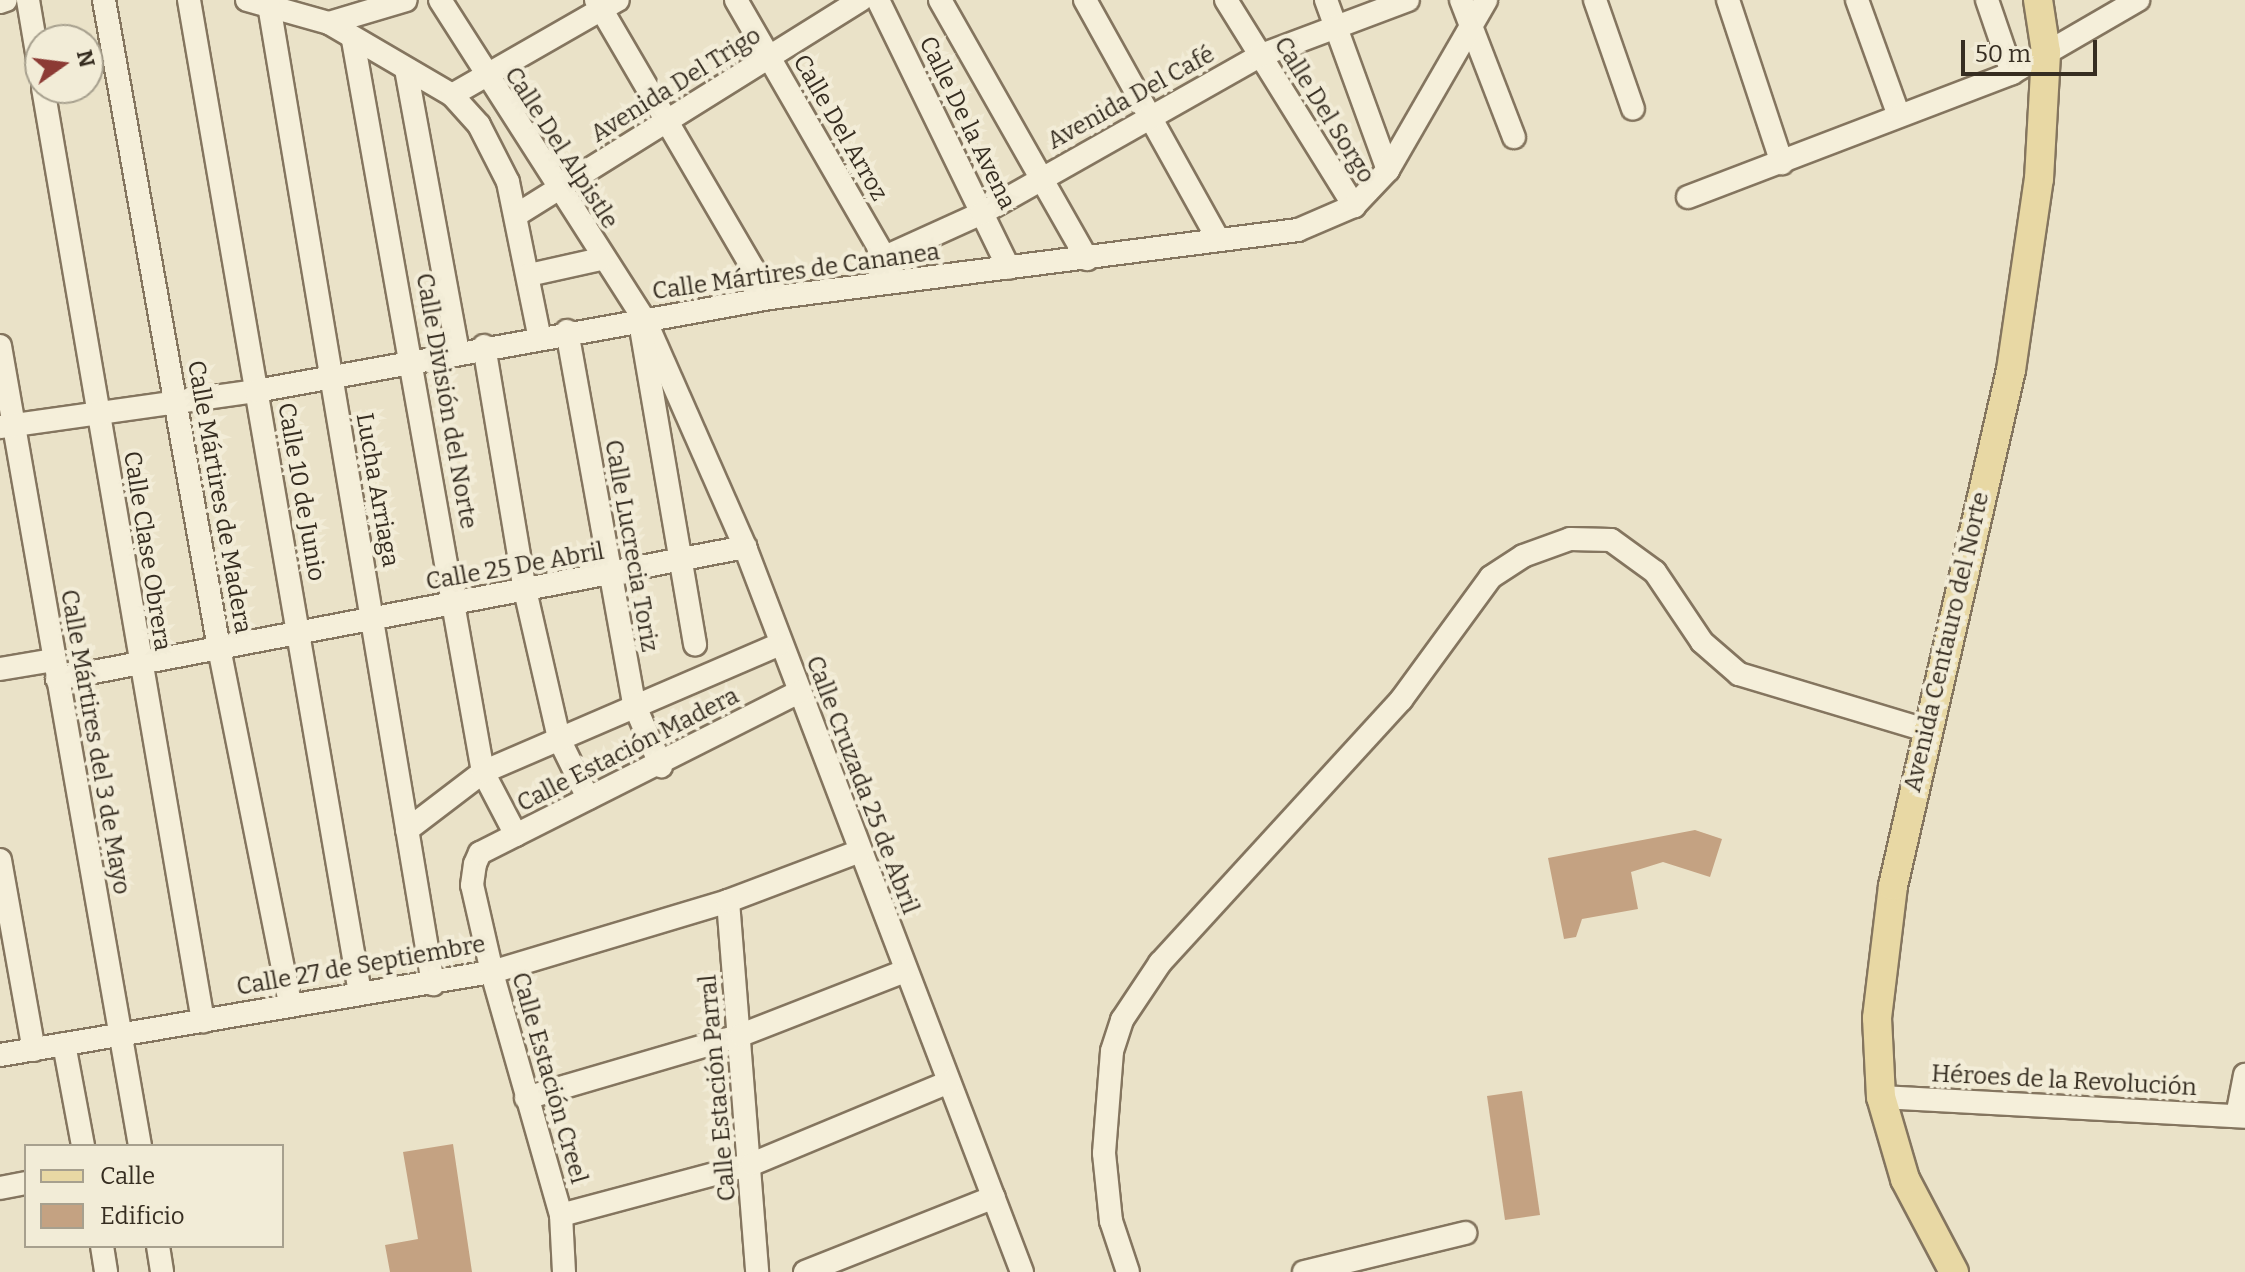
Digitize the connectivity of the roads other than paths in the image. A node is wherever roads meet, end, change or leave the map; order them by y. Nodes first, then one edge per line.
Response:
1 (6, 0) edge
2 (28, 0) edge
3 (104, 0) edge
4 (189, 0) edge
5 (406, 0) edge
6 (440, 0) edge
7 (736, 0) edge
8 (861, 0) edge
9 (878, 0) edge
10 (940, 0) edge
11 (1085, 0) edge
12 (1226, 0) edge
13 (1326, 0) edge
14 (1408, 0) edge
15 (1461, 0) edge
16 (1486, 0) edge
17 (1595, 0) edge
18 (1728, 0) edge
19 (1857, 0) edge
20 (1987, 0) edge
21 (2038, 0) edge
22 (2138, 0) edge
23 (0, 2) edge
24 (258, 3) edge
25 (605, 3) edge
26 (329, 23) junction
27 (1471, 23) junction
28 (32, 24) edge
29 (1338, 28) junction
30 (353, 40) junction
31 (2046, 52) junction
32 (1259, 56) junction
33 (769, 58) junction
34 (406, 69) junction
35 (2012, 73) junction
36 (486, 78) junction
37 (452, 95) junction
38 (46, 104) edge
39 (1633, 109) dead end
40 (1899, 116) junction
41 (1153, 117) junction
42 (667, 121) junction
43 (1514, 137) dead end
44 (1782, 163) junction
45 (1388, 170) junction
46 (1043, 177) junction
47 (557, 189) junction
48 (1688, 197) dead end
49 (1354, 206) junction
50 (982, 213) junction
51 (518, 214) junction
52 (1217, 237) junction
53 (885, 257) junction
54 (601, 259) junction
55 (1087, 259) junction
56 (1009, 268) junction
57 (529, 275) junction
58 (899, 284) junction
59 (770, 298) junction
60 (643, 320) junction
61 (567, 331) junction
62 (539, 335) junction
63 (0, 346) edge
64 (484, 346) junction
65 (458, 352) junction
66 (413, 359) junction
67 (330, 376) junction
68 (256, 391) junction
69 (177, 404) junction
70 (98, 415) junction
71 (7, 426) edge
72 (745, 547) junction
73 (683, 562) junction
74 (607, 577) junction
75 (525, 590) junction
76 (455, 604) junction
77 (374, 617) junction
78 (299, 632) junction
79 (780, 644) junction
80 (695, 645) dead end
81 (219, 648) junction
82 (139, 662) junction
83 (0, 669) edge
84 (56, 670) junction
85 (799, 692) junction
86 (634, 704) junction
87 (1926, 730) junction
88 (559, 739) junction
89 (661, 766) junction
90 (483, 772) junction
91 (588, 798) junction
92 (407, 830) junction
93 (516, 835) junction
94 (860, 851) junction
95 (480, 853) joint
96 (0, 860) edge
97 (728, 901) junction
98 (905, 971) junction
99 (492, 972) junction
100 (433, 984) junction
101 (360, 993) junction
102 (290, 1002) junction
103 (203, 1021) junction
104 (119, 1032) junction
105 (741, 1035) junction
106 (64, 1044) junction
107 (34, 1050) junction
108 (0, 1055) edge
109 (2245, 1075) edge
110 (949, 1082) junction
111 (1881, 1097) junction
112 (526, 1098) junction
113 (2241, 1117) edge
114 (83, 1144) edge
115 (140, 1144) edge
116 (752, 1164) junction
117 (24, 1183) edge
118 (0, 1188) edge
119 (994, 1197) junction
120 (561, 1215) junction
121 (1465, 1233) dead end
122 (102, 1248) edge
123 (158, 1248) edge
124 (106, 1272) edge
125 (162, 1272) edge
126 (564, 1272) edge
127 (757, 1272) edge
128 (805, 1272) edge
129 (1022, 1272) edge
130 (1128, 1272) edge
131 (1304, 1272) edge
132 (1954, 1272) edge

1 - 23 street
2 - 28 street
3 - 69 street, Calle Mártires de Madera
4 - 68 street, Calle 10 de Junio
5 - 26 street
6 - 36 street, Calle Del Alpistle
7 - 33 street, Calle Del Arroz
8 - 33 street, Avenida Del Trigo
9 - 50 street, Calle De la Avena
10 - 46 street
11 - 41 street
12 - 32 street, Calle Del Sorgo
13 - 29 street
14 - 29 street, Avenida Del Café
15 - 27 street
16 - 27 street, Calle Mártires de Cananea
17 - 39 street
18 - 44 street
19 - 40 street
20 - 35 street
21 - 31 main road, Avenida Centauro del Norte
22 - 31 street
24 - 26 street
24 - 67 street, Lucha Arriaga
25 - 36 street
25 - 42 street
26 - 30 street
27 - 43 street
27 - 45 street, Calle Mártires de Cananea
29 - 32 street, Avenida Del Café
29 - 45 street
30 - 34 street
30 - 66 street, Calle División del Norte
31 - 35 street
31 - 87 main road, Avenida Centauro del Norte
32 - 41 street, Avenida Del Café
32 - 49 street, Calle Del Sorgo
33 - 42 street, Avenida Del Trigo
33 - 53 street, Calle Del Arroz
34 - 37 street
34 - 65 street
35 - 40 street
36 - 37 street
36 - 47 street, Calle Del Alpistle
37 - 51 street
38 - 70 street, Calle Clase Obrera
40 - 44 street
41 - 46 street, Avenida Del Café
41 - 52 street
42 - 47 street, Avenida Del Trigo
42 - 59 street
44 - 48 street
45 - 49 street, Calle Mártires de Cananea
46 - 50 street, Avenida Del Café
46 - 55 street
47 - 51 street, Avenida Del Trigo
47 - 54 street, Calle Del Alpistle
49 - 52 street, Calle Mártires de Cananea
50 - 53 street, Avenida Del Café
50 - 56 street, Calle De la Avena
51 - 57 street
52 - 55 street, Calle Mártires de Cananea
53 - 58 street, Calle Del Arroz
54 - 57 street
54 - 60 street, Calle Del Alpistle
55 - 56 street, Calle Mártires de Cananea
56 - 58 street, Calle Mártires de Cananea
57 - 62 street
58 - 59 street, Calle Mártires de Cananea
59 - 60 street, Calle Mártires de Cananea
60 - 61 street, Calle Mártires de Cananea
60 - 72 street, Calle Cruzada 25 de Abril
60 - 73 street
61 - 62 street, Calle Mártires de Cananea
61 - 74 street, Calle Lucrecia Toriz
62 - 64 street, Calle Mártires de Cananea
63 - 71 street, Calle Mártires del 3 de Mayo
64 - 65 street, Calle Mártires de Cananea
64 - 75 street
65 - 66 street, Calle Mártires de Cananea
66 - 67 street, Calle Mártires de Cananea
66 - 76 street, Calle División del Norte
67 - 68 street, Calle Mártires de Cananea
67 - 77 street, Lucha Arriaga
68 - 69 street, Calle Mártires de Cananea
68 - 78 street, Calle 10 de Junio
69 - 70 street, Calle Mártires de Cananea
69 - 81 street, Calle Mártires de Madera
70 - 71 street, Calle Mártires de Cananea
70 - 82 street, Calle Clase Obrera
71 - 84 street, Calle Mártires del 3 de Mayo
72 - 73 street, Calle 25 De Abril
72 - 79 street, Calle Cruzada 25 de Abril
73 - 74 street, Calle 25 De Abril
73 - 80 street
74 - 75 street, Calle 25 De Abril
74 - 86 street, Calle Lucrecia Toriz
75 - 76 street, Calle 25 De Abril
75 - 88 street
76 - 77 street, Calle 25 De Abril
76 - 90 street, Calle División del Norte
77 - 78 street, Calle 25 De Abril
77 - 92 street, Lucha Arriaga
78 - 81 street, Calle 25 De Abril
78 - 101 street, Calle 10 de Junio
79 - 85 street, Calle Cruzada 25 de Abril
79 - 86 street
81 - 82 street, Calle 25 De Abril
81 - 102 street, Calle Mártires de Madera
82 - 84 street, Calle 25 De Abril
82 - 103 street, Calle Clase Obrera
83 - 84 street, Calle 25 De Abril
84 - 104 street, Calle Mártires del 3 de Mayo
85 - 89 street, Calle Estación Madera
85 - 94 street, Calle Cruzada 25 de Abril
86 - 88 street
86 - 89 street, Calle Lucrecia Toriz
87 - 111 main road, Avenida Centauro del Norte
87 - 130 street
88 - 90 street
88 - 91 street
89 - 91 street, Calle Estación Madera
90 - 92 street
90 - 93 street, Calle División del Norte
91 - 93 street, Calle Estación Madera
92 - 100 street, Lucha Arriaga
93 - 95 street, Calle Estación Madera
94 - 97 street, Calle 27 de Septiembre
94 - 98 street, Calle Cruzada 25 de Abril
95 - 99 street, Calle Estación Creel
96 - 107 street
97 - 99 street, Calle 27 de Septiembre
97 - 105 street, Calle Estación Parral
98 - 105 street
98 - 110 street, Calle Cruzada 25 de Abril
99 - 100 street, Calle 27 de Septiembre
99 - 112 street, Calle Estación Creel
100 - 101 street, Calle 27 de Septiembre
101 - 102 street, Calle 27 de Septiembre
102 - 103 street, Calle 27 de Septiembre
103 - 104 street, Calle 27 de Septiembre
104 - 106 street, Calle 27 de Septiembre
104 - 115 street, Calle Mártires del 3 de Mayo
105 - 112 street
105 - 116 street, Calle Estación Parral
106 - 107 street, Calle 27 de Septiembre
106 - 114 street
107 - 108 street, Calle 27 de Septiembre
109 - 113 street
110 - 116 street
110 - 119 street, Calle Cruzada 25 de Abril
111 - 113 street, Héroes de la Revolución
111 - 132 main road, Avenida Centauro del Norte
112 - 120 street, Calle Estación Creel
116 - 120 street
116 - 127 street, Calle Estación Parral
117 - 118 street
119 - 128 street
119 - 129 street, Calle Cruzada 25 de Abril
120 - 126 street, Calle Estación Creel
121 - 131 street
122 - 124 street
123 - 125 street

